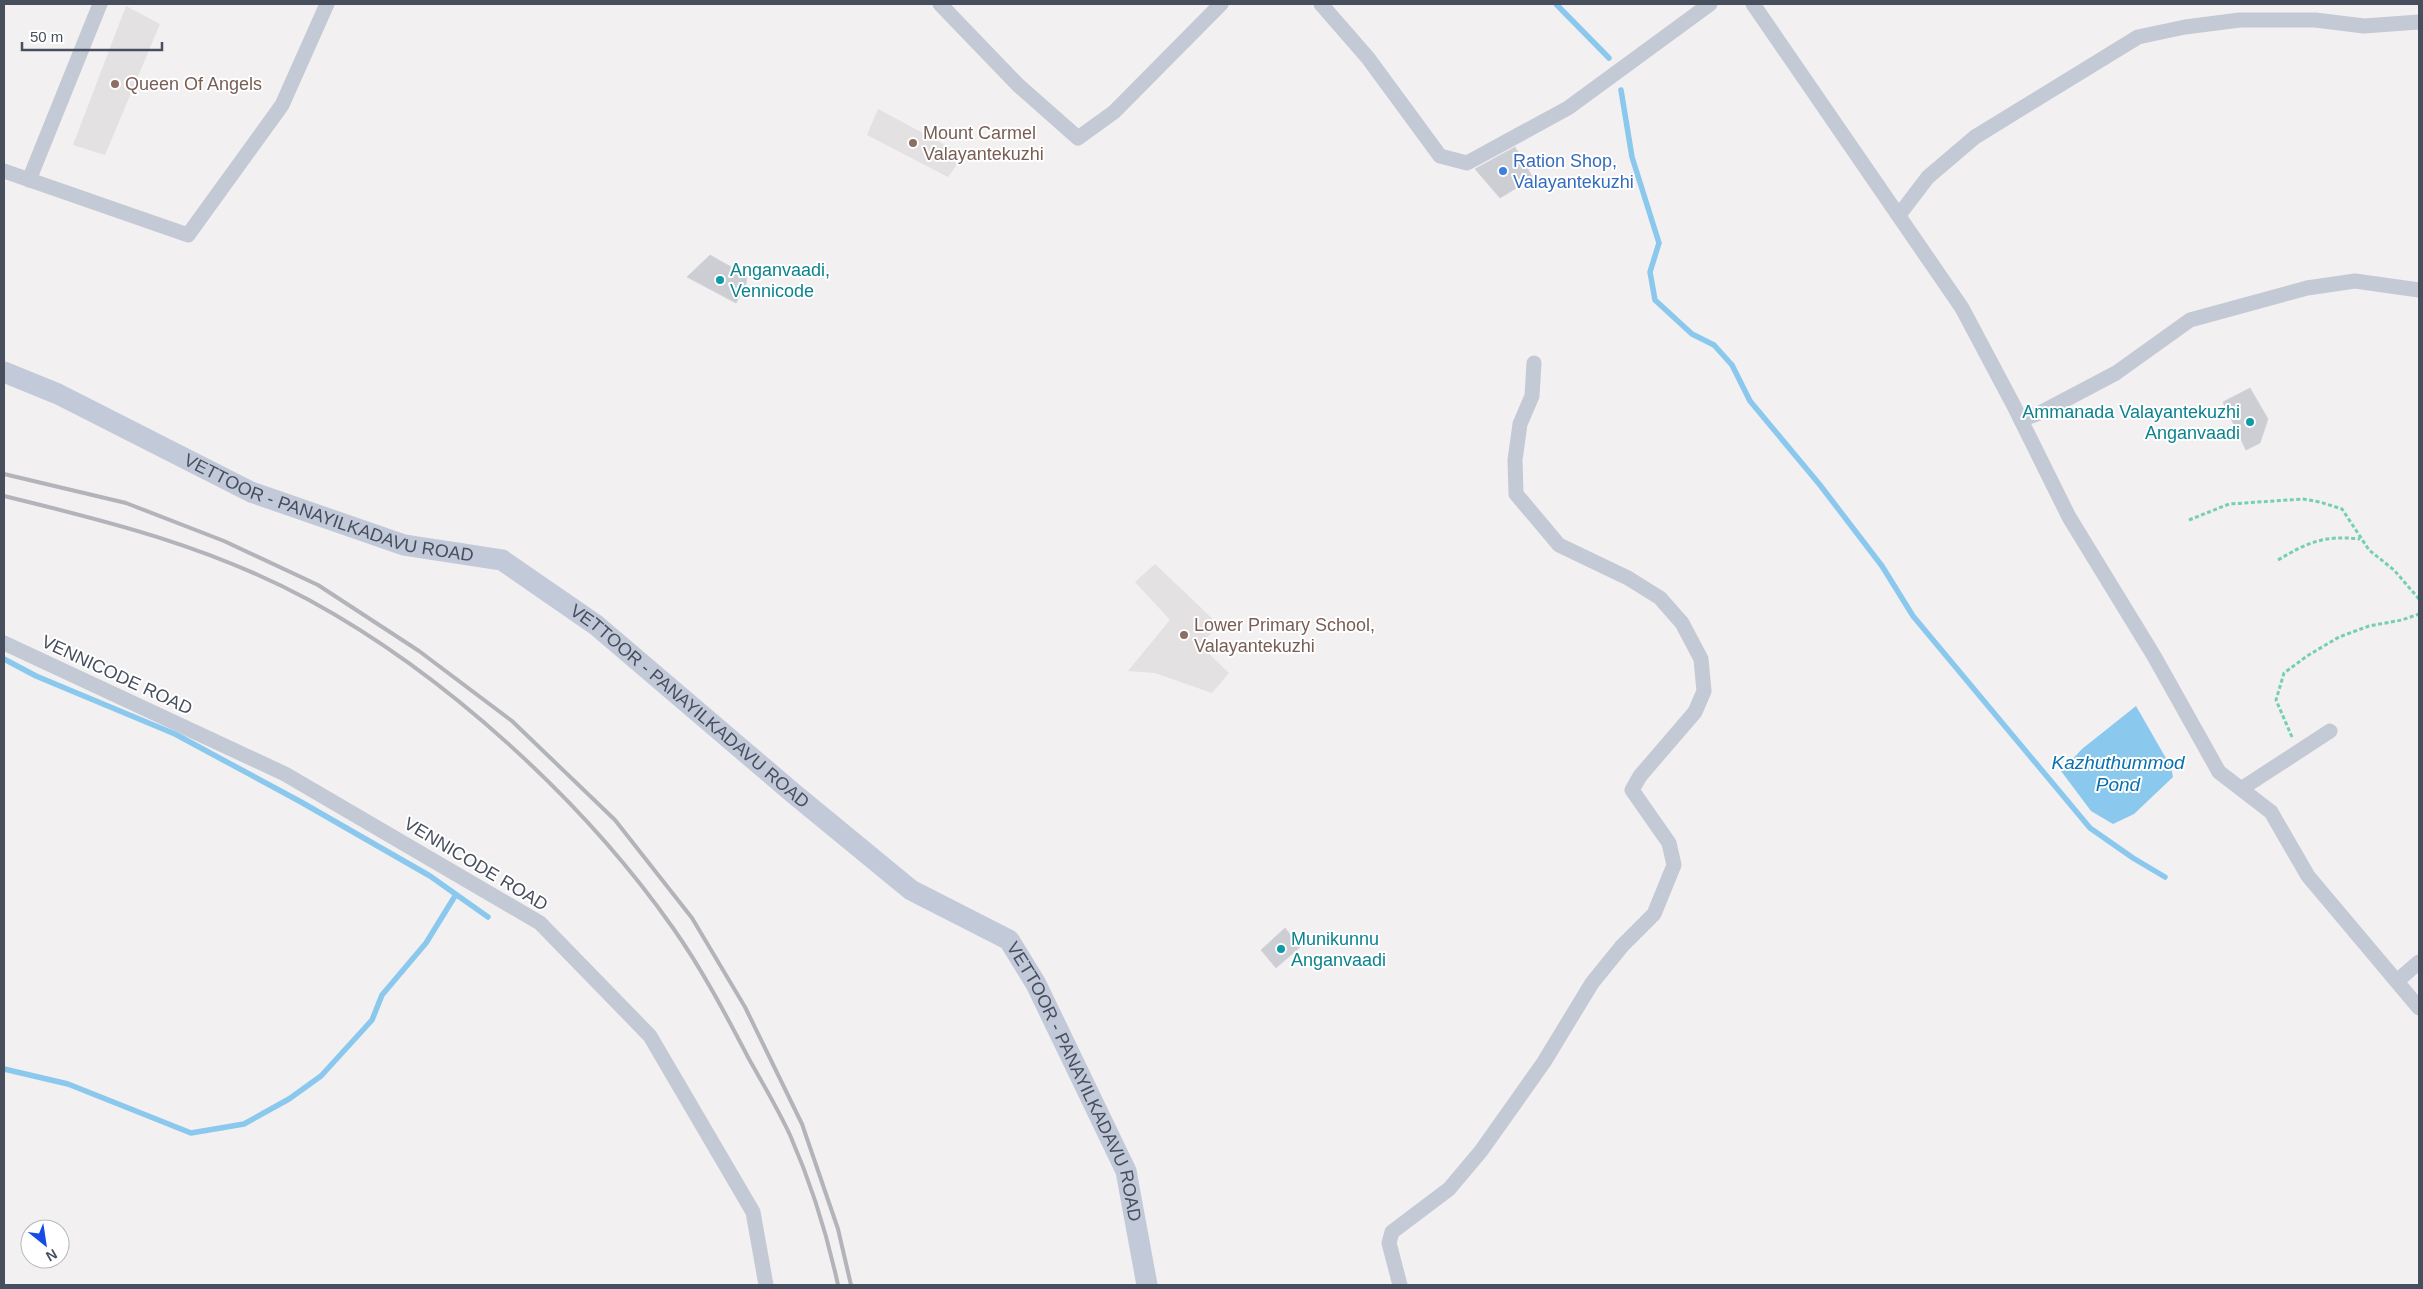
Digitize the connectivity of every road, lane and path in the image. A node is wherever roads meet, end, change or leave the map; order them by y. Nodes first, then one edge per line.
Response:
1 (100, 4) edge
2 (327, 4) edge
3 (940, 4) edge
4 (1221, 4) edge
5 (1321, 4) edge
6 (1710, 4) edge
7 (1753, 4) edge
8 (2419, 22) edge
9 (4, 171) edge
10 (29, 180) junction
11 (1899, 216) junction
12 (2419, 290) edge
13 (1534, 363) dead end
14 (4, 372) edge
15 (2021, 420) junction
16 (2189, 520) dead end
17 (2361, 539) junction
18 (2278, 560) dead end
19 (2419, 599) edge
20 (2419, 614) edge
21 (4, 643) edge
22 (2330, 731) dead end
23 (2300, 750) junction
24 (2241, 789) junction
25 (2419, 962) edge
26 (2396, 981) junction
27 (2419, 1008) edge
28 (766, 1285) edge
29 (1147, 1285) edge
30 (1400, 1285) edge

1 - 10 street
2 - 10 street
3 - 4 street
5 - 6 street
7 - 11 street
8 - 11 street
9 - 10 street
11 - 15 street
12 - 15 street
13 - 30 street
14 - 29 main road, VETTOOR - PANAYILKADAVU ROAD
15 - 24 street
16 - 17 path
17 - 18 path
17 - 19 path
20 - 23 path
21 - 28 street, VENNICODE ROAD
22 - 23 street
23 - 24 street
24 - 26 street
25 - 26 street
26 - 27 street

